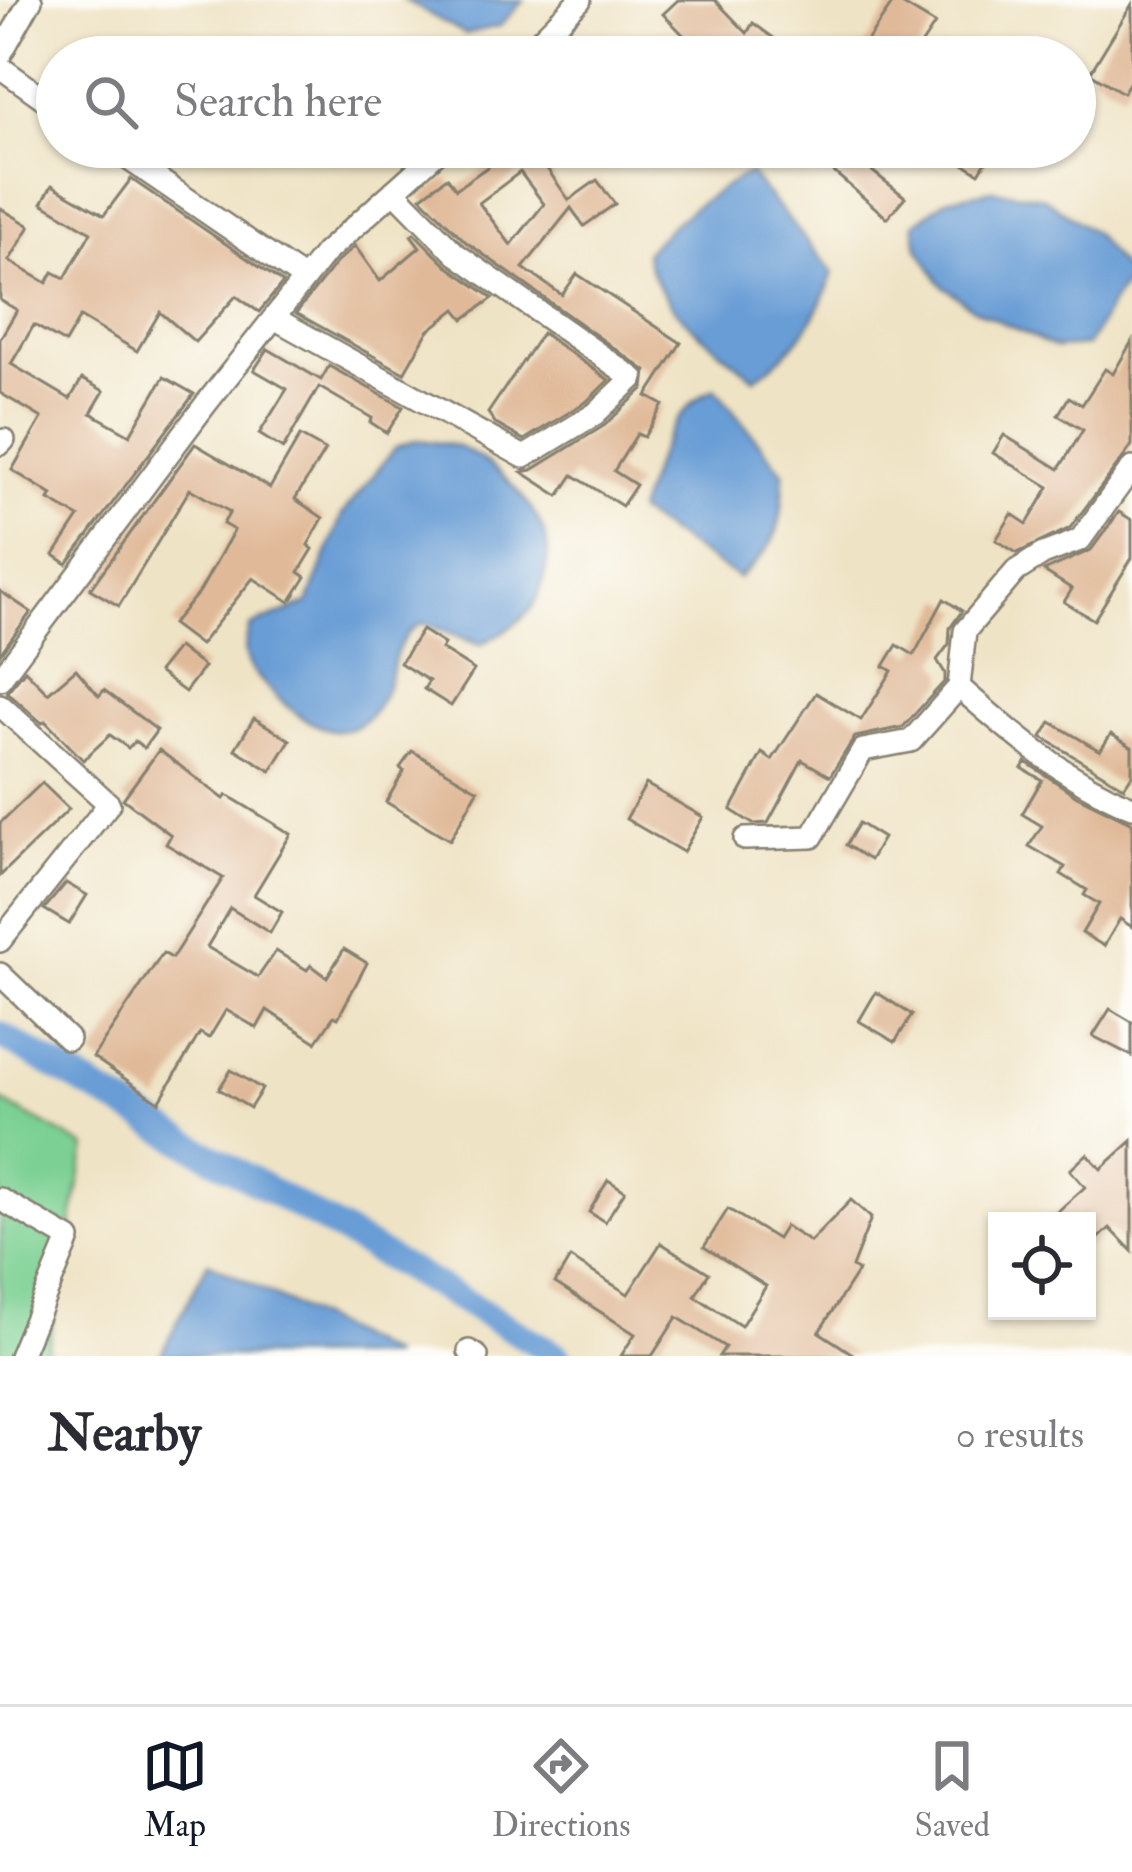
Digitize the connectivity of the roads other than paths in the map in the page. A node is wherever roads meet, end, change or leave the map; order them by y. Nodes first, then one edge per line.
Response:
1 (31, 0) edge
2 (580, 0) edge
3 (544, 36) edge
4 (0, 55) edge
5 (0, 67) edge
6 (36, 93) edge
7 (142, 168) edge
8 (419, 168) edge
9 (394, 190) junction
10 (304, 279) junction
11 (283, 323) dead end
12 (1132, 468) edge
13 (0, 680) edge
14 (959, 687) junction
15 (0, 705) edge
16 (1132, 807) edge
17 (745, 838) dead end
18 (0, 941) edge
19 (0, 974) edge
20 (68, 1039) dead end
21 (0, 1198) edge
22 (20, 1356) edge

1 - 4 street
2 - 3 street
5 - 6 street
7 - 10 street
8 - 9 street
9 - 10 street
9 - 11 street
10 - 13 street
12 - 14 street
14 - 16 street
14 - 17 street
15 - 18 street
19 - 20 street
21 - 22 street

